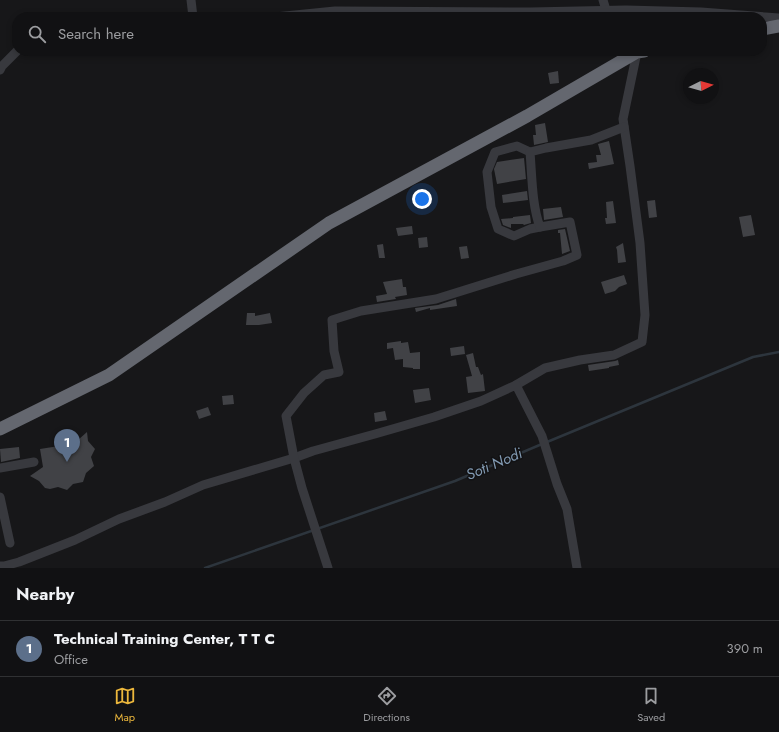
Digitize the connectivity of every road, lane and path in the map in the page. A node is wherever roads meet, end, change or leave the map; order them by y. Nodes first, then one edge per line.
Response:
1 (191, 0) edge
2 (603, 0) edge
3 (606, 10) junction
4 (192, 12) edge
5 (325, 12) edge
6 (531, 12) edge
7 (531, 12) edge
8 (701, 12) edge
9 (767, 17) edge
10 (779, 18) edge
11 (779, 26) edge
12 (767, 28) edge
13 (12, 56) edge
14 (634, 56) edge
15 (640, 56) edge
16 (0, 70) edge
17 (624, 127) junction
18 (530, 152) junction
19 (540, 227) junction
20 (516, 385) junction
21 (0, 429) edge
22 (294, 458) junction
23 (34, 462) dead end
24 (0, 468) edge
25 (0, 497) edge
26 (10, 542) dead end
27 (0, 566) edge
28 (328, 568) edge
29 (577, 568) edge

1 - 4 street
2 - 3 street
3 - 7 street
3 - 8 street
5 - 6 street
9 - 10 street
11 - 12 highway
13 - 16 street
14 - 21 highway
15 - 17 street
17 - 18 street
17 - 20 street
18 - 19 street
18 - 19 street
19 - 22 street
20 - 22 street
20 - 29 street
22 - 27 street
22 - 28 street
23 - 24 street
25 - 26 street

